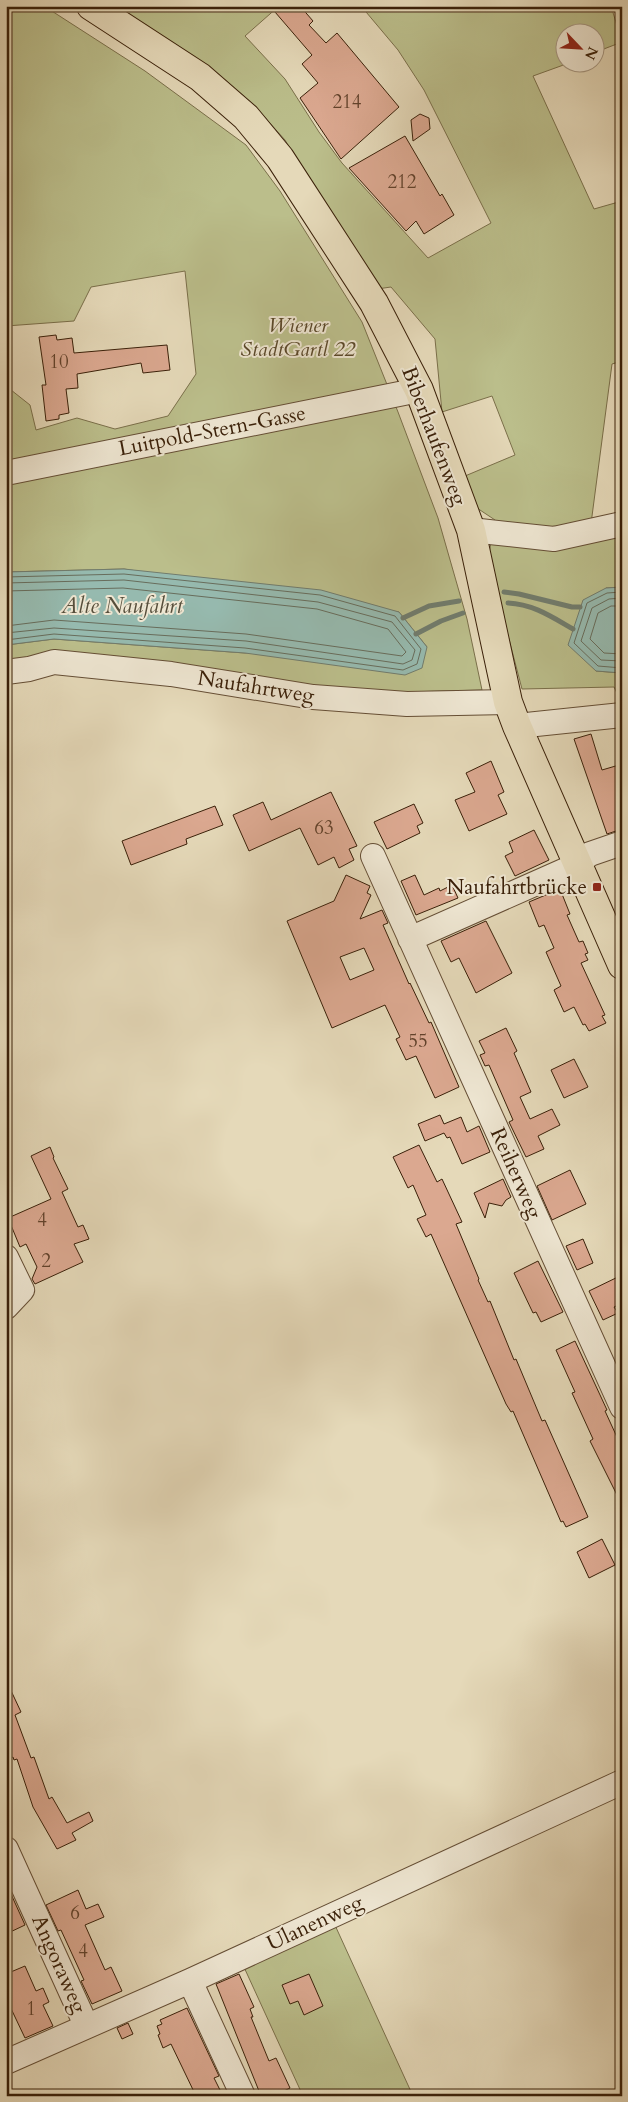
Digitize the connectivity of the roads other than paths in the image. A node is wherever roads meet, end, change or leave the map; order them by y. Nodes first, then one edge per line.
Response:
1 (91, 6) edge
2 (419, 390) junction
3 (6, 473) edge
4 (622, 524) edge
5 (471, 530) junction
6 (6, 672) edge
7 (512, 714) junction
8 (622, 715) edge
9 (622, 844) edge
10 (373, 856) dead end
11 (577, 862) junction
12 (410, 939) junction
13 (622, 965) edge
14 (6, 1257) edge
15 (14, 1299) edge
16 (622, 1407) edge
17 (622, 1782) edge
18 (6, 1849) edge
19 (190, 1981) junction
20 (86, 2025) junction
21 (6, 2062) edge
22 (243, 2096) edge

1 - 2 main road, Biberhaufenweg
2 - 3 street, Luitpold-Stern-Gasse
2 - 5 main road, Biberhaufenweg
4 - 5 street
5 - 7 main road, Biberhaufenweg
6 - 7 street, Naufahrtweg
7 - 8 street, Naufahrtweg
7 - 11 main road, Biberhaufenweg
9 - 11 street
10 - 12 street, Reiherweg
11 - 12 street
11 - 13 main road, Biberhaufenweg
12 - 16 street, Reiherweg
14 - 15 street
17 - 19 street, Ulanenweg
18 - 20 street, Angoraweg
19 - 20 street, Ulanenweg
19 - 22 street
20 - 21 street, Ulanenweg

